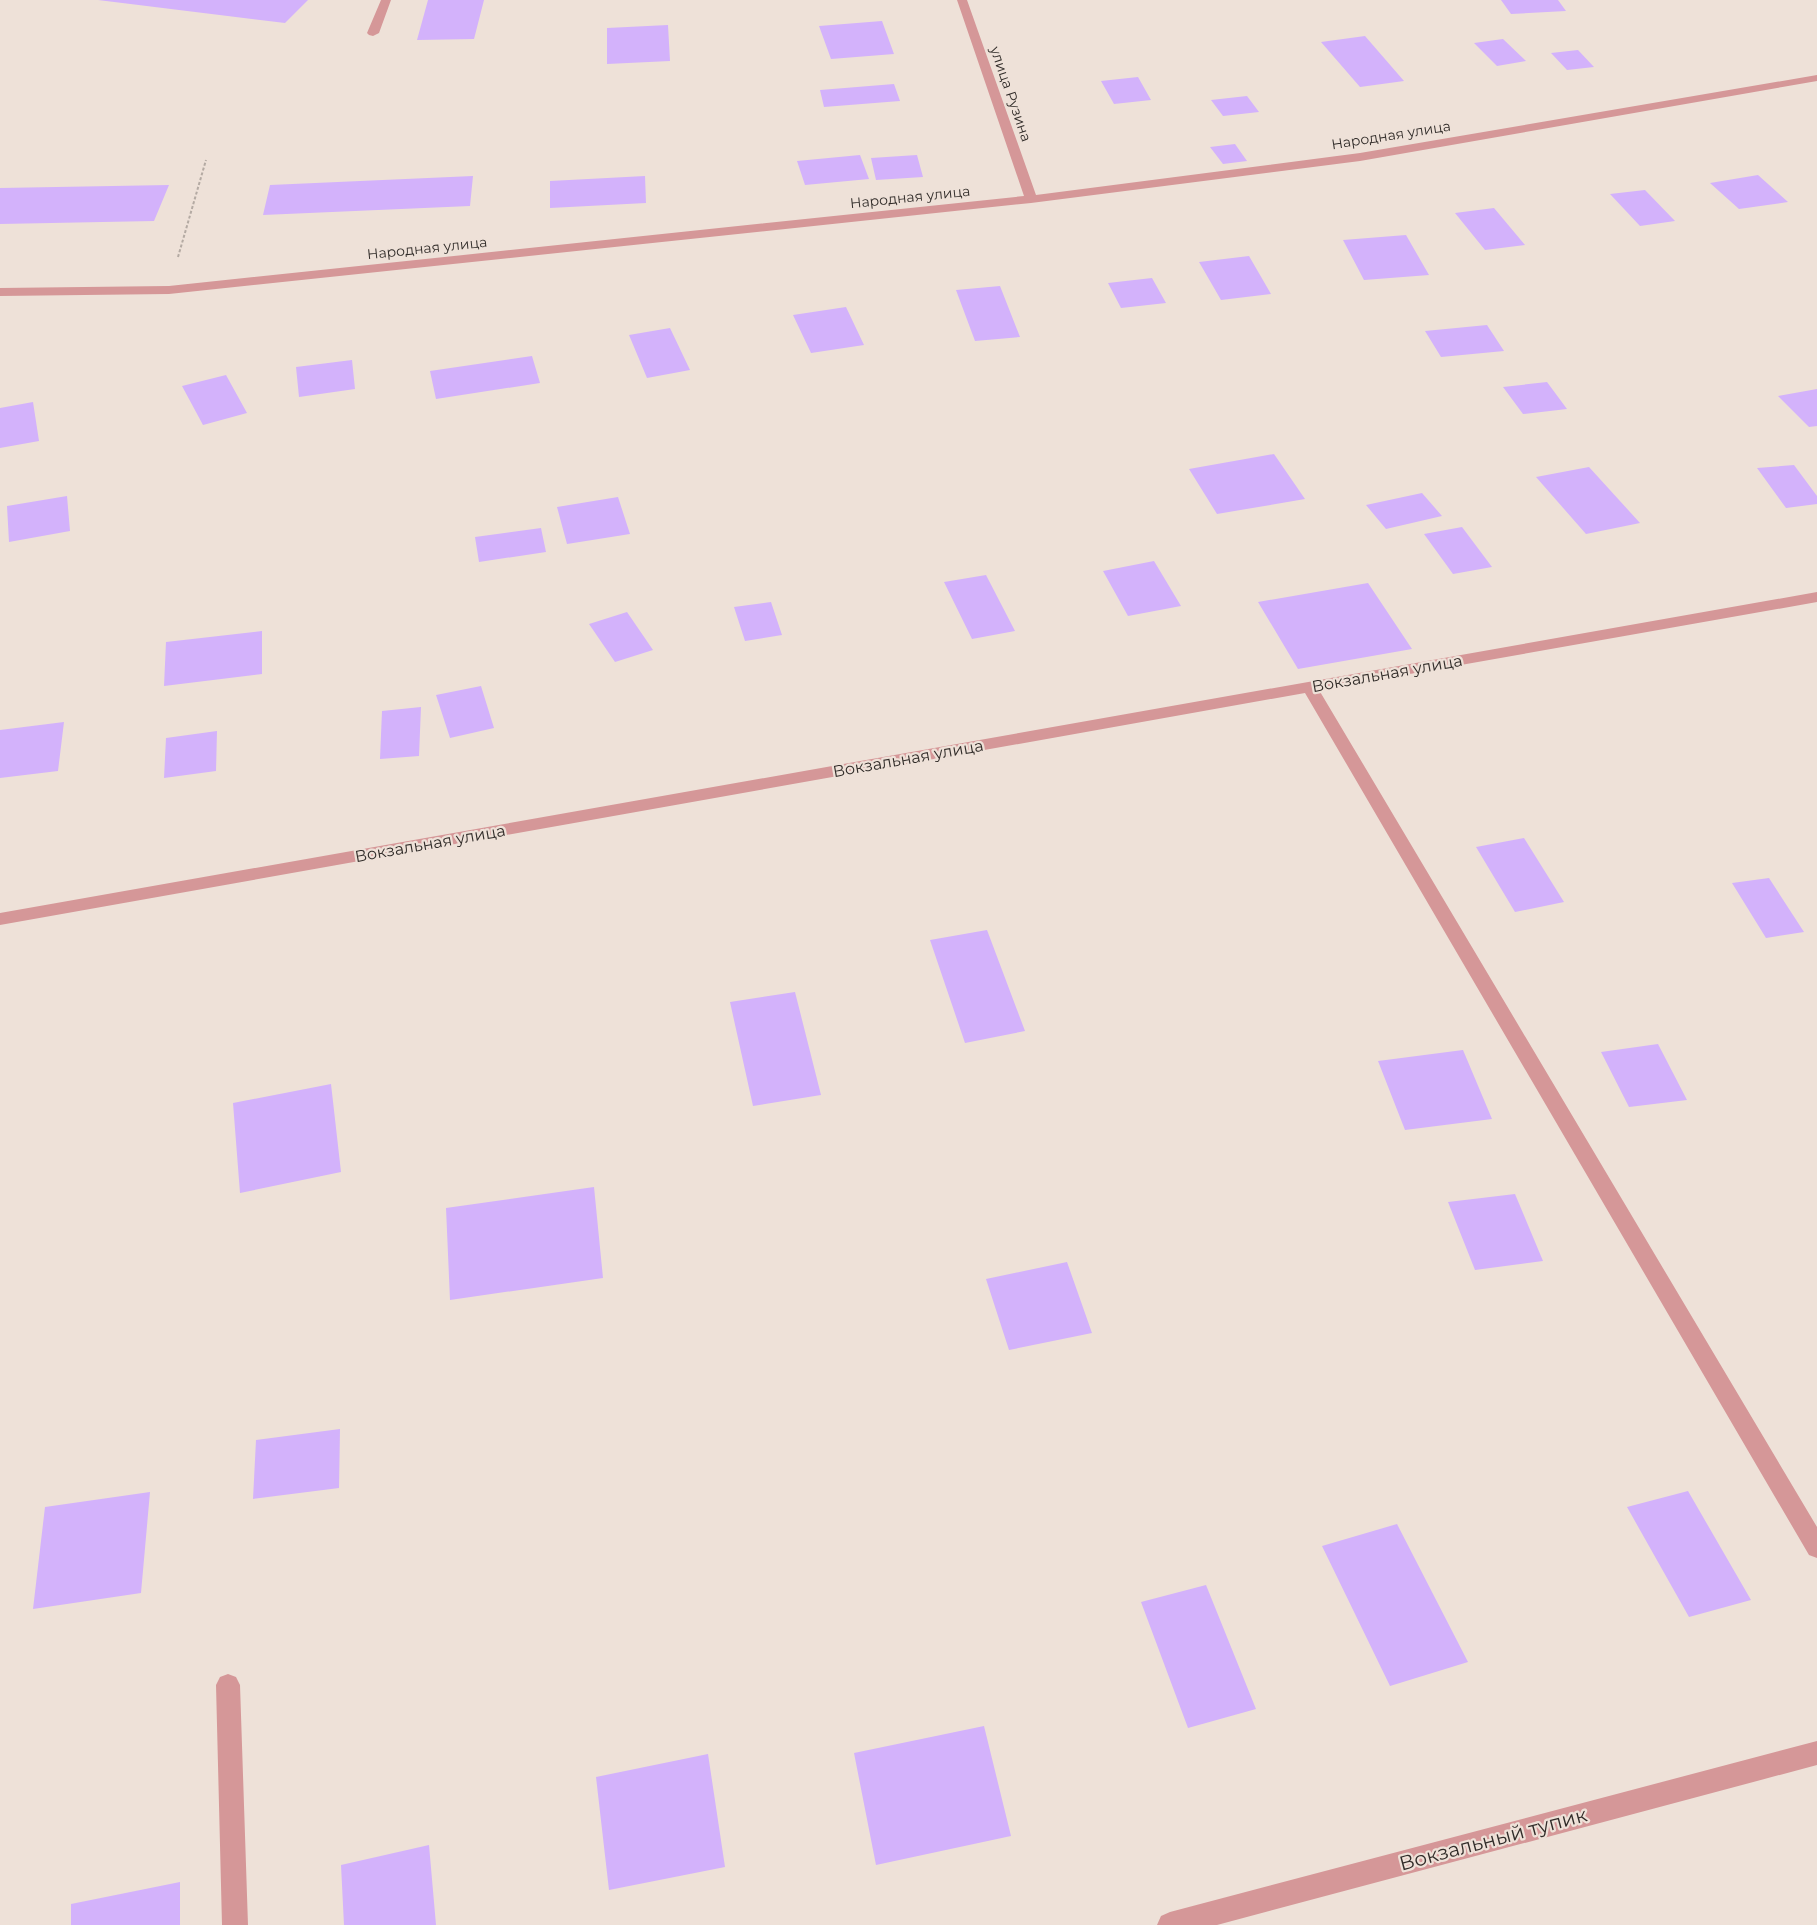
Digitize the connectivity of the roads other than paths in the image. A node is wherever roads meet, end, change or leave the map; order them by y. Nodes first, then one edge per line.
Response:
1 (386, 0) edge
2 (962, 0) edge
3 (373, 33) dead end
4 (1817, 78) edge
5 (1032, 199) junction
6 (0, 292) edge
7 (1817, 597) edge
8 (1309, 687) junction
9 (0, 919) edge
10 (1817, 1548) edge
11 (228, 1685) dead end
12 (1817, 1753) edge
13 (235, 1925) edge
14 (1170, 1925) edge

1 - 3 street
2 - 5 street, улица Рузина
4 - 5 street, Народная улица
5 - 6 street, Народная улица
7 - 8 street, Вокзальная улица
8 - 9 street, Вокзальная улица
8 - 10 street
11 - 13 street
12 - 14 street, Вокзальный тупик

